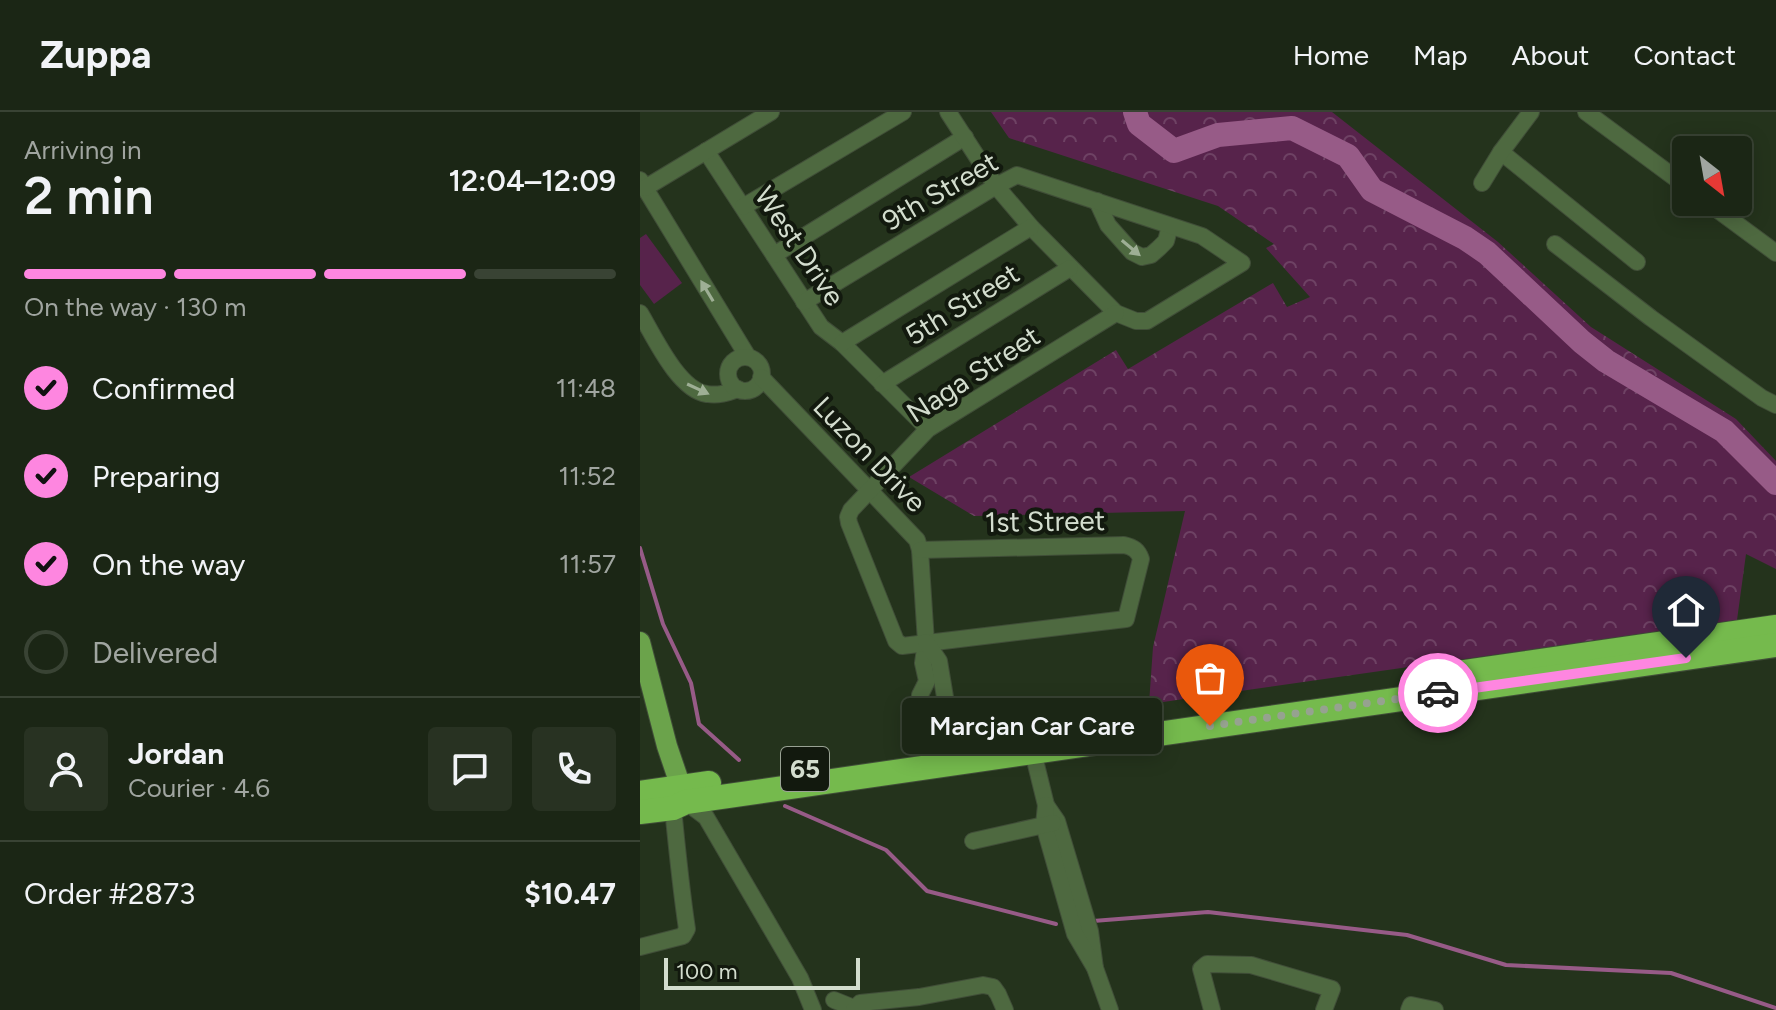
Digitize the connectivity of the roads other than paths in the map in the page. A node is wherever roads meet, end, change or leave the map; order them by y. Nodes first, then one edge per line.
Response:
1 (771, 112) edge
2 (903, 112) edge
3 (948, 112) edge
4 (1531, 112) edge
5 (1586, 112) edge
6 (965, 137) junction
7 (706, 151) junction
8 (1501, 152) junction
9 (1672, 176) edge
10 (1482, 183) dead end
11 (642, 184) edge
12 (996, 186) junction
13 (1097, 201) junction
14 (743, 207) junction
15 (1726, 216) edge
16 (1170, 226) junction
17 (1031, 227) junction
18 (1555, 244) dead end
19 (1776, 253) edge
20 (774, 255) junction
21 (1637, 262) dead end
22 (1070, 268) junction
23 (804, 302) junction
24 (640, 313) edge
25 (1116, 313) junction
26 (842, 343) junction
27 (748, 357) junction
28 (759, 382) junction
29 (882, 384) junction
30 (738, 389) junction
31 (1776, 405) edge
32 (928, 429) junction
33 (869, 490) junction
34 (920, 550) junction
35 (1776, 627) edge
36 (640, 642) edge
37 (926, 642) junction
38 (1776, 645) edge
39 (1715, 654) junction
40 (1776, 657) edge
41 (1031, 744) junction
42 (943, 757) junction
43 (640, 793) edge
44 (680, 799) junction
45 (640, 812) edge
46 (1051, 823) junction
47 (973, 841) dead end
48 (640, 947) edge
49 (834, 1000) dead end
50 (922, 1003) edge
51 (856, 1007) edge
52 (813, 1010) edge
53 (1005, 1010) edge
54 (1110, 1010) edge
55 (1212, 1010) edge
56 (1324, 1010) edge
57 (1409, 1010) edge
58 (1435, 1010) edge

1 - 7 street
2 - 14 street
3 - 6 street
4 - 8 street
5 - 9 street
6 - 12 street
6 - 20 street
7 - 11 street
7 - 14 street, West Drive
8 - 10 street
8 - 21 street
27 -> 11 street
12 - 13 street, 9th Street
12 - 17 street
12 - 23 street, 9th Street
13 - 16 street, 9th Street
13 -> 16 street
14 - 20 street, West Drive
15 - 19 street
16 - 25 street, 9th Street
17 - 22 street
17 - 26 street
18 - 31 street
20 - 23 street, West Drive
22 - 25 street
22 - 29 street, 5th Street
23 - 26 street, West Drive
24 -> 30 street
25 - 32 street, Naga Street
26 - 29 street, West Drive
27 - 28 street
27 - 30 street
28 - 30 street
28 - 33 street, Luzon Drive
29 - 32 street, West Drive
32 - 33 street, Naga Street
33 - 34 street, Luzon Drive
33 - 37 street, Naga Street
34 - 37 street, Luzon Drive
34 - 37 street, 1st Street
35 - 41 highway, 65
36 - 44 main road
37 - 42 street
37 - 42 street, Luzon Drive
38 - 39 highway, 65
39 - 40 highway
39 - 41 highway, 65
41 - 42 highway, 65
41 - 46 street
42 - 44 highway, 65
43 - 44 highway, 65
44 - 45 highway, 65
44 - 48 street
44 - 52 street
46 - 47 street
46 - 54 street
49 - 51 street
50 - 51 street
50 - 53 street
55 - 56 street
57 - 58 street

